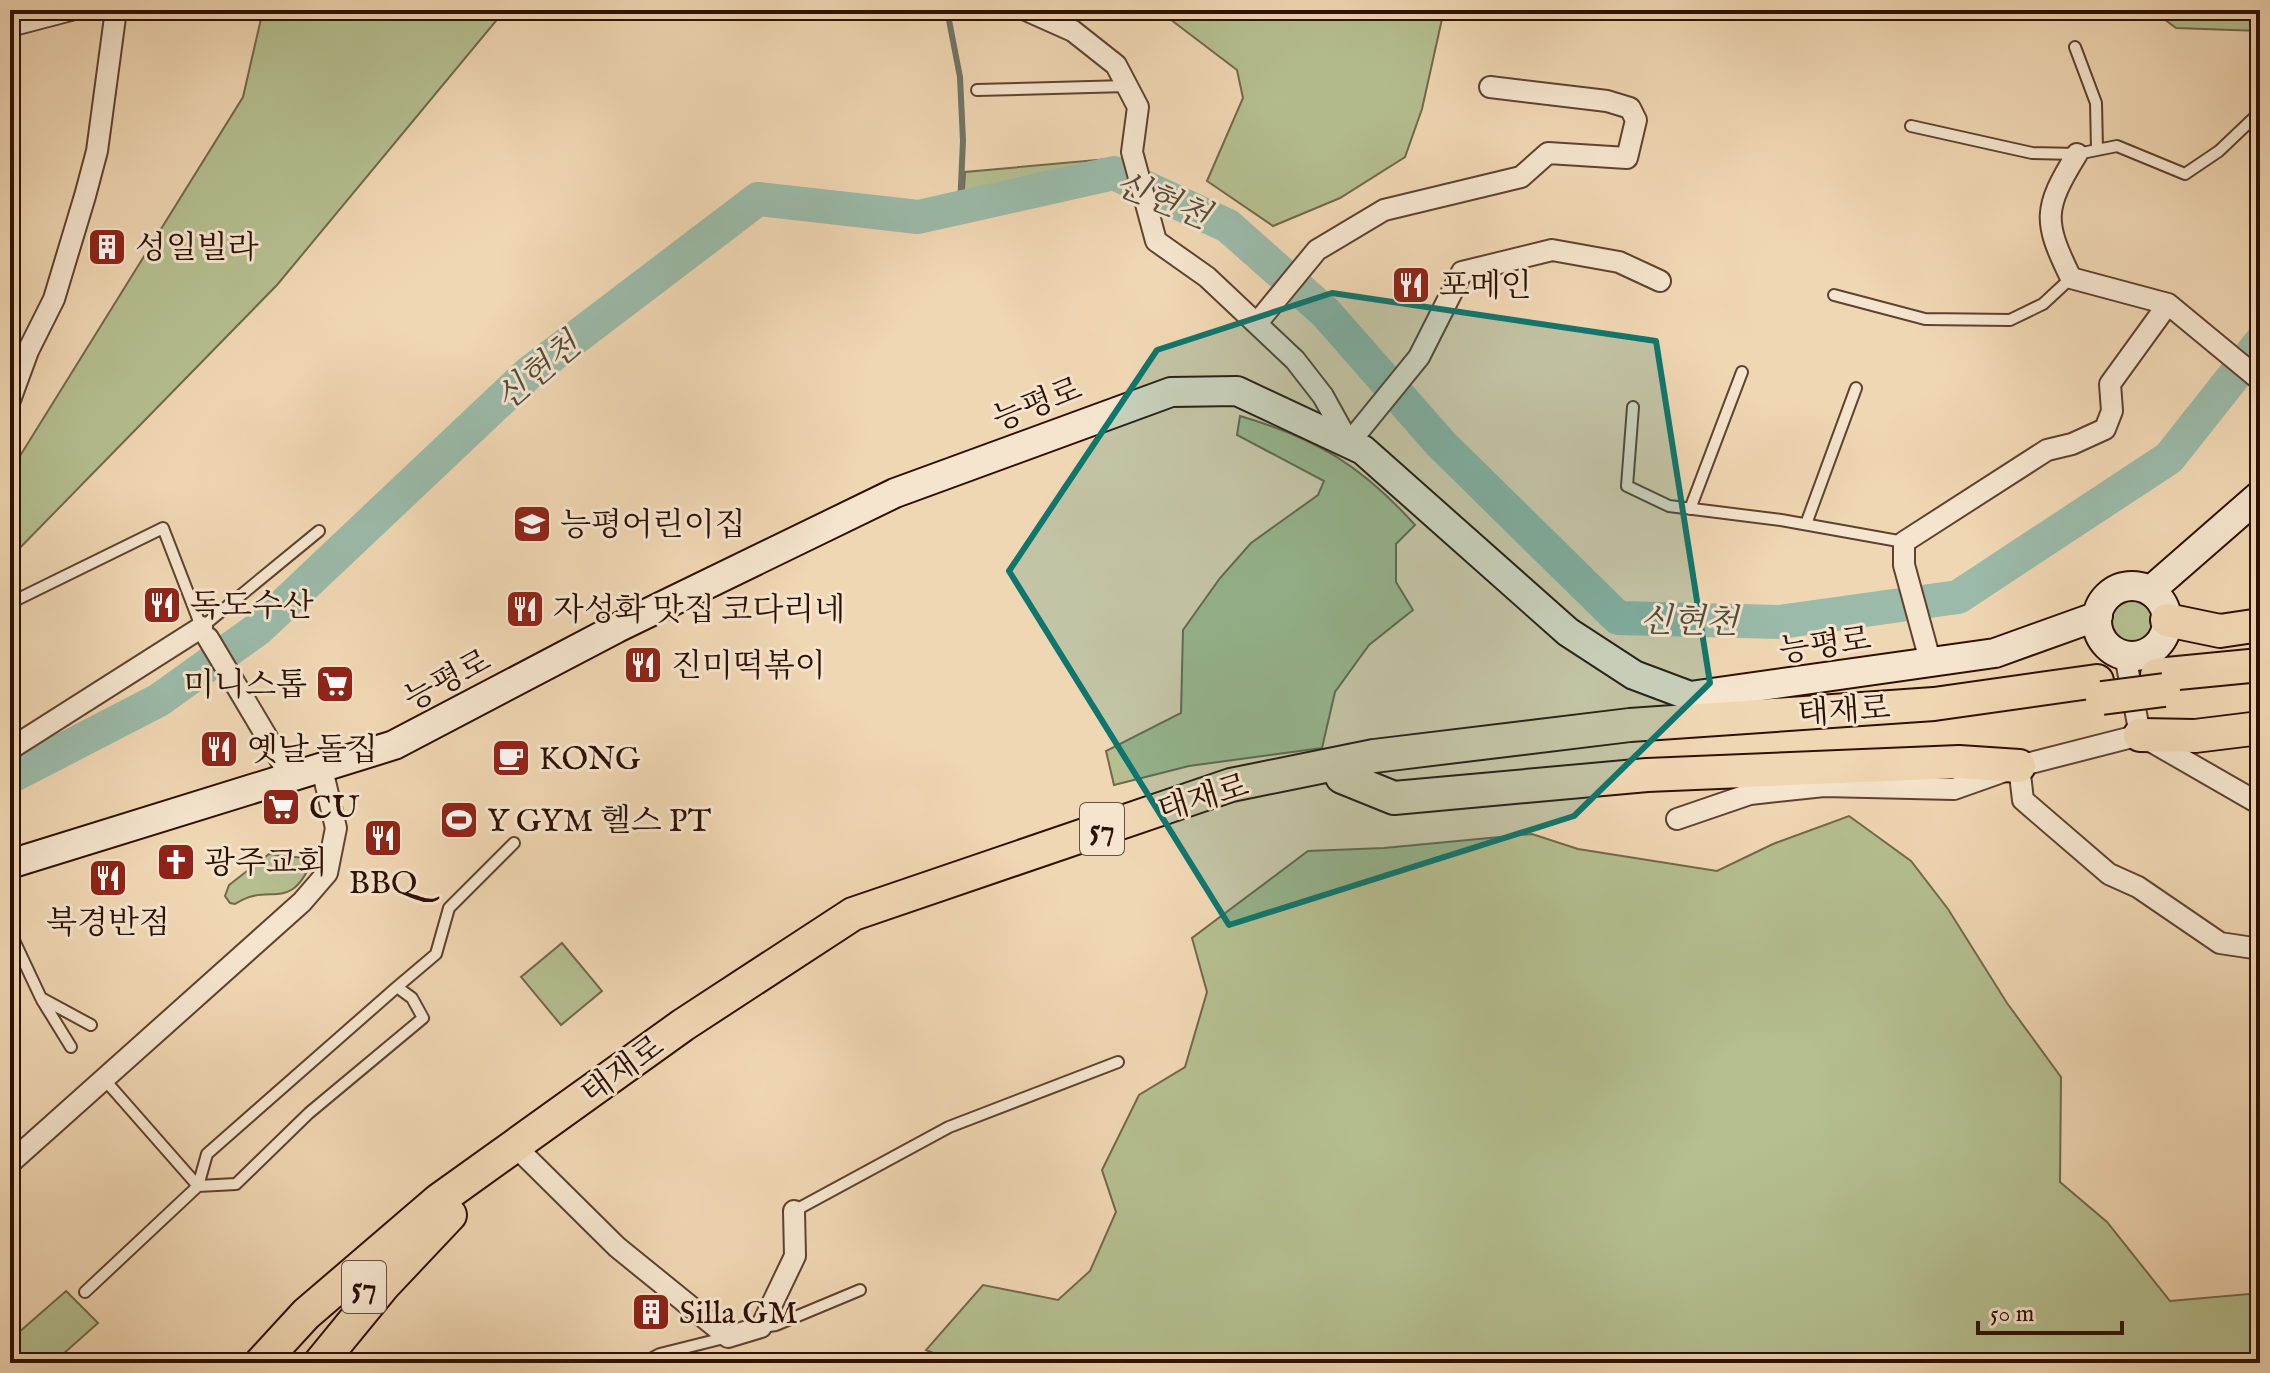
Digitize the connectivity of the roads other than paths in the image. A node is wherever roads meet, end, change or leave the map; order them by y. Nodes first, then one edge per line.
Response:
1 (71, 10) edge
2 (116, 10) edge
3 (1026, 10) edge
4 (10, 26) edge
5 (2075, 47) dead end
6 (1127, 86) junction
7 (1490, 87) dead end
8 (977, 90) dead end
9 (2260, 112) edge
10 (1911, 126) dead end
11 (2087, 152) junction
12 (2071, 278) junction
13 (1660, 281) dead end
14 (1834, 295) dead end
15 (2168, 304) junction
16 (1257, 323) junction
17 (1742, 372) dead end
18 (2260, 380) edge
19 (1856, 388) dead end
20 (10, 400) edge
21 (1633, 407) dead end
22 (1349, 443) junction
23 (2260, 495) edge
24 (1690, 509) junction
25 (1806, 524) junction
26 (319, 531) dead end
27 (1904, 542) junction
28 (10, 603) edge
29 (2159, 604) junction
30 (2098, 623) junction
31 (2260, 625) edge
32 (205, 633) junction
33 (1931, 664) junction
34 (2260, 665) edge
35 (2144, 671) junction
36 (2260, 679) edge
37 (2099, 689) junction
38 (1518, 726) dead end
39 (2260, 728) edge
40 (1603, 729) junction
41 (1451, 734) dead end
42 (2140, 735) junction
43 (10, 749) edge
44 (2019, 766) junction
45 (322, 769) junction
46 (1340, 770) junction
47 (290, 776) junction
48 (2260, 804) edge
49 (1677, 819) dead end
50 (514, 843) dead end
51 (11, 862) edge
52 (10, 932) edge
53 (2260, 949) edge
54 (397, 987) junction
55 (41, 998) junction
56 (91, 1025) dead end
57 (71, 1047) dead end
58 (1118, 1062) dead end
59 (104, 1079) junction
60 (524, 1155) junction
61 (10, 1163) edge
62 (198, 1186) junction
63 (445, 1208) junction
64 (794, 1211) joint
65 (860, 1290) dead end
66 (85, 1292) dead end
67 (761, 1327) junction
68 (728, 1337) junction
69 (238, 1363) edge
70 (261, 1363) edge
71 (282, 1363) edge
72 (320, 1363) edge
73 (643, 1363) edge

1 - 4 street
2 - 20 street
3 - 6 street
5 - 11 lane
6 - 8 lane
6 - 16 street
7 - 16 street
9 - 11 lane
10 - 11 lane
11 - 12 street
12 - 14 lane
12 - 15 street
13 - 22 street
15 - 18 street
15 - 27 street
16 - 22 street
17 - 24 lane
19 - 25 lane
21 - 24 lane
22 - 33 main road, 능평로
22 - 45 main road, 능평로
23 - 29 main road
24 - 25 lane
25 - 27 lane
26 - 32 lane
27 - 33 street
28 - 32 lane
29 - 30 main road
29 - 31 highway
29 - 35 main road
30 - 33 main road, 능평로
30 - 35 main road
32 - 43 street
32 - 47 street
34 - 35 highway, 57
35 - 36 highway, 57
35 - 37 highway, 57, bridge
35 - 42 street
37 - 40 highway, 태재로 / 57
37 - 46 highway, 태재로 / 57
38 - 40 lane
39 - 42 highway
40 - 46 highway, 태재로 / 57
41 - 46 lane
42 - 44 street
42 - 48 street
44 - 46 highway
44 - 49 street
44 - 53 street
45 - 47 main road, 능평로
45 - 59 street
46 - 60 highway, 태재로 / 57
46 - 63 highway, 태재로 / 57
47 - 51 main road, 능평로
50 - 54 lane
52 - 55 lane
54 - 62 lane
54 - 62 lane
55 - 56 lane
55 - 57 lane
58 - 64 lane
59 - 61 street
59 - 62 lane
60 - 63 highway, 태재로 / 57
60 - 68 street
62 - 66 lane
63 - 69 highway
63 - 70 highway, 태재로 / 57
63 - 71 highway, 태재로 / 57
63 - 72 highway
64 - 67 street
65 - 67 lane
67 - 68 street
68 - 73 lane

